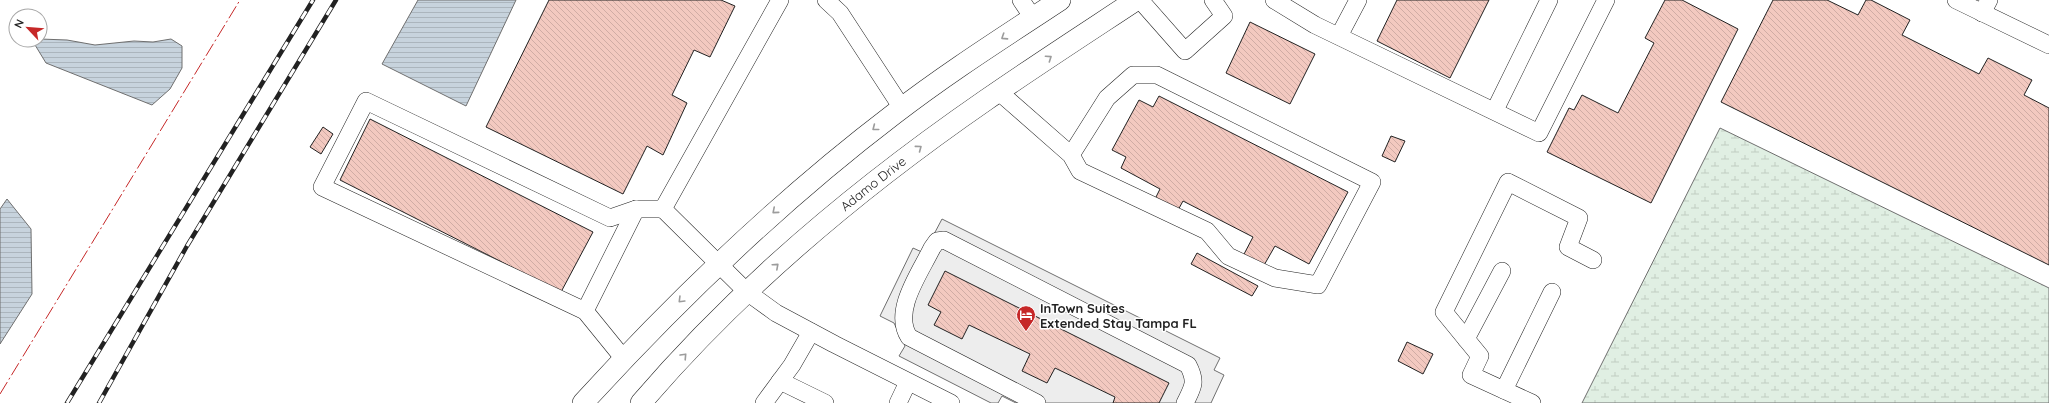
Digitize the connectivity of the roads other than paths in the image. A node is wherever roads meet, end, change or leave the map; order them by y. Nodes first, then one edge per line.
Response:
1 (780, 0) edge
2 (826, 0) edge
3 (1021, 0) edge
4 (1060, 0) edge
5 (1136, 0) edge
6 (1140, 0) edge
7 (1213, 0) edge
8 (1274, 0) edge
9 (1358, 0) edge
10 (1549, 0) edge
11 (1606, 0) edge
12 (1956, 0) edge
13 (1985, 6) edge
14 (1033, 18) junction
15 (1339, 36) junction
16 (2049, 46) edge
17 (998, 92) junction
18 (902, 108) junction
19 (1495, 110) junction
20 (1071, 155) junction
21 (636, 209) junction
22 (663, 209) junction
23 (1593, 260) dead end
24 (717, 263) junction
25 (1502, 271) dead end
26 (746, 292) junction
27 (1552, 292) dead end
28 (585, 311) junction
29 (811, 332) junction
30 (1466, 339) junction
31 (624, 359) junction
32 (780, 381) junction
33 (908, 382) junction
34 (1504, 390) junction
35 (1020, 399) edge
36 (583, 403) edge
37 (641, 403) edge
38 (766, 403) edge
39 (825, 403) edge
40 (898, 403) edge
41 (951, 403) edge
42 (1037, 403) edge
43 (1185, 403) edge
44 (1532, 403) edge

1 - 22 street
2 - 18 street
3 - 14 street
4 - 14 main road
17 -> 5 main road, Adamo Drive
6 - 7 street
8 - 15 street
9 - 15 street
10 - 19 street
11 - 19 street
12 - 13 street
13 - 16 street
14 -> 18 main road
15 - 19 street
17 - 20 street
26 -> 17 main road, Adamo Drive
18 -> 24 main road
20 - 20 street
21 - 22 street
21 - 28 street
21 - 28 street
22 - 24 street
23 - 30 street
24 - 26 street
24 -> 31 main road
25 - 30 street
26 - 29 street
37 -> 26 main road, Adamo Drive
27 - 34 street
28 - 31 street
29 - 32 street
29 - 33 street
30 - 34 street
31 - 36 main road
32 - 38 street
32 - 39 street
33 - 40 street
33 - 41 street
34 - 44 street
35 - 42 street
35 - 43 street

